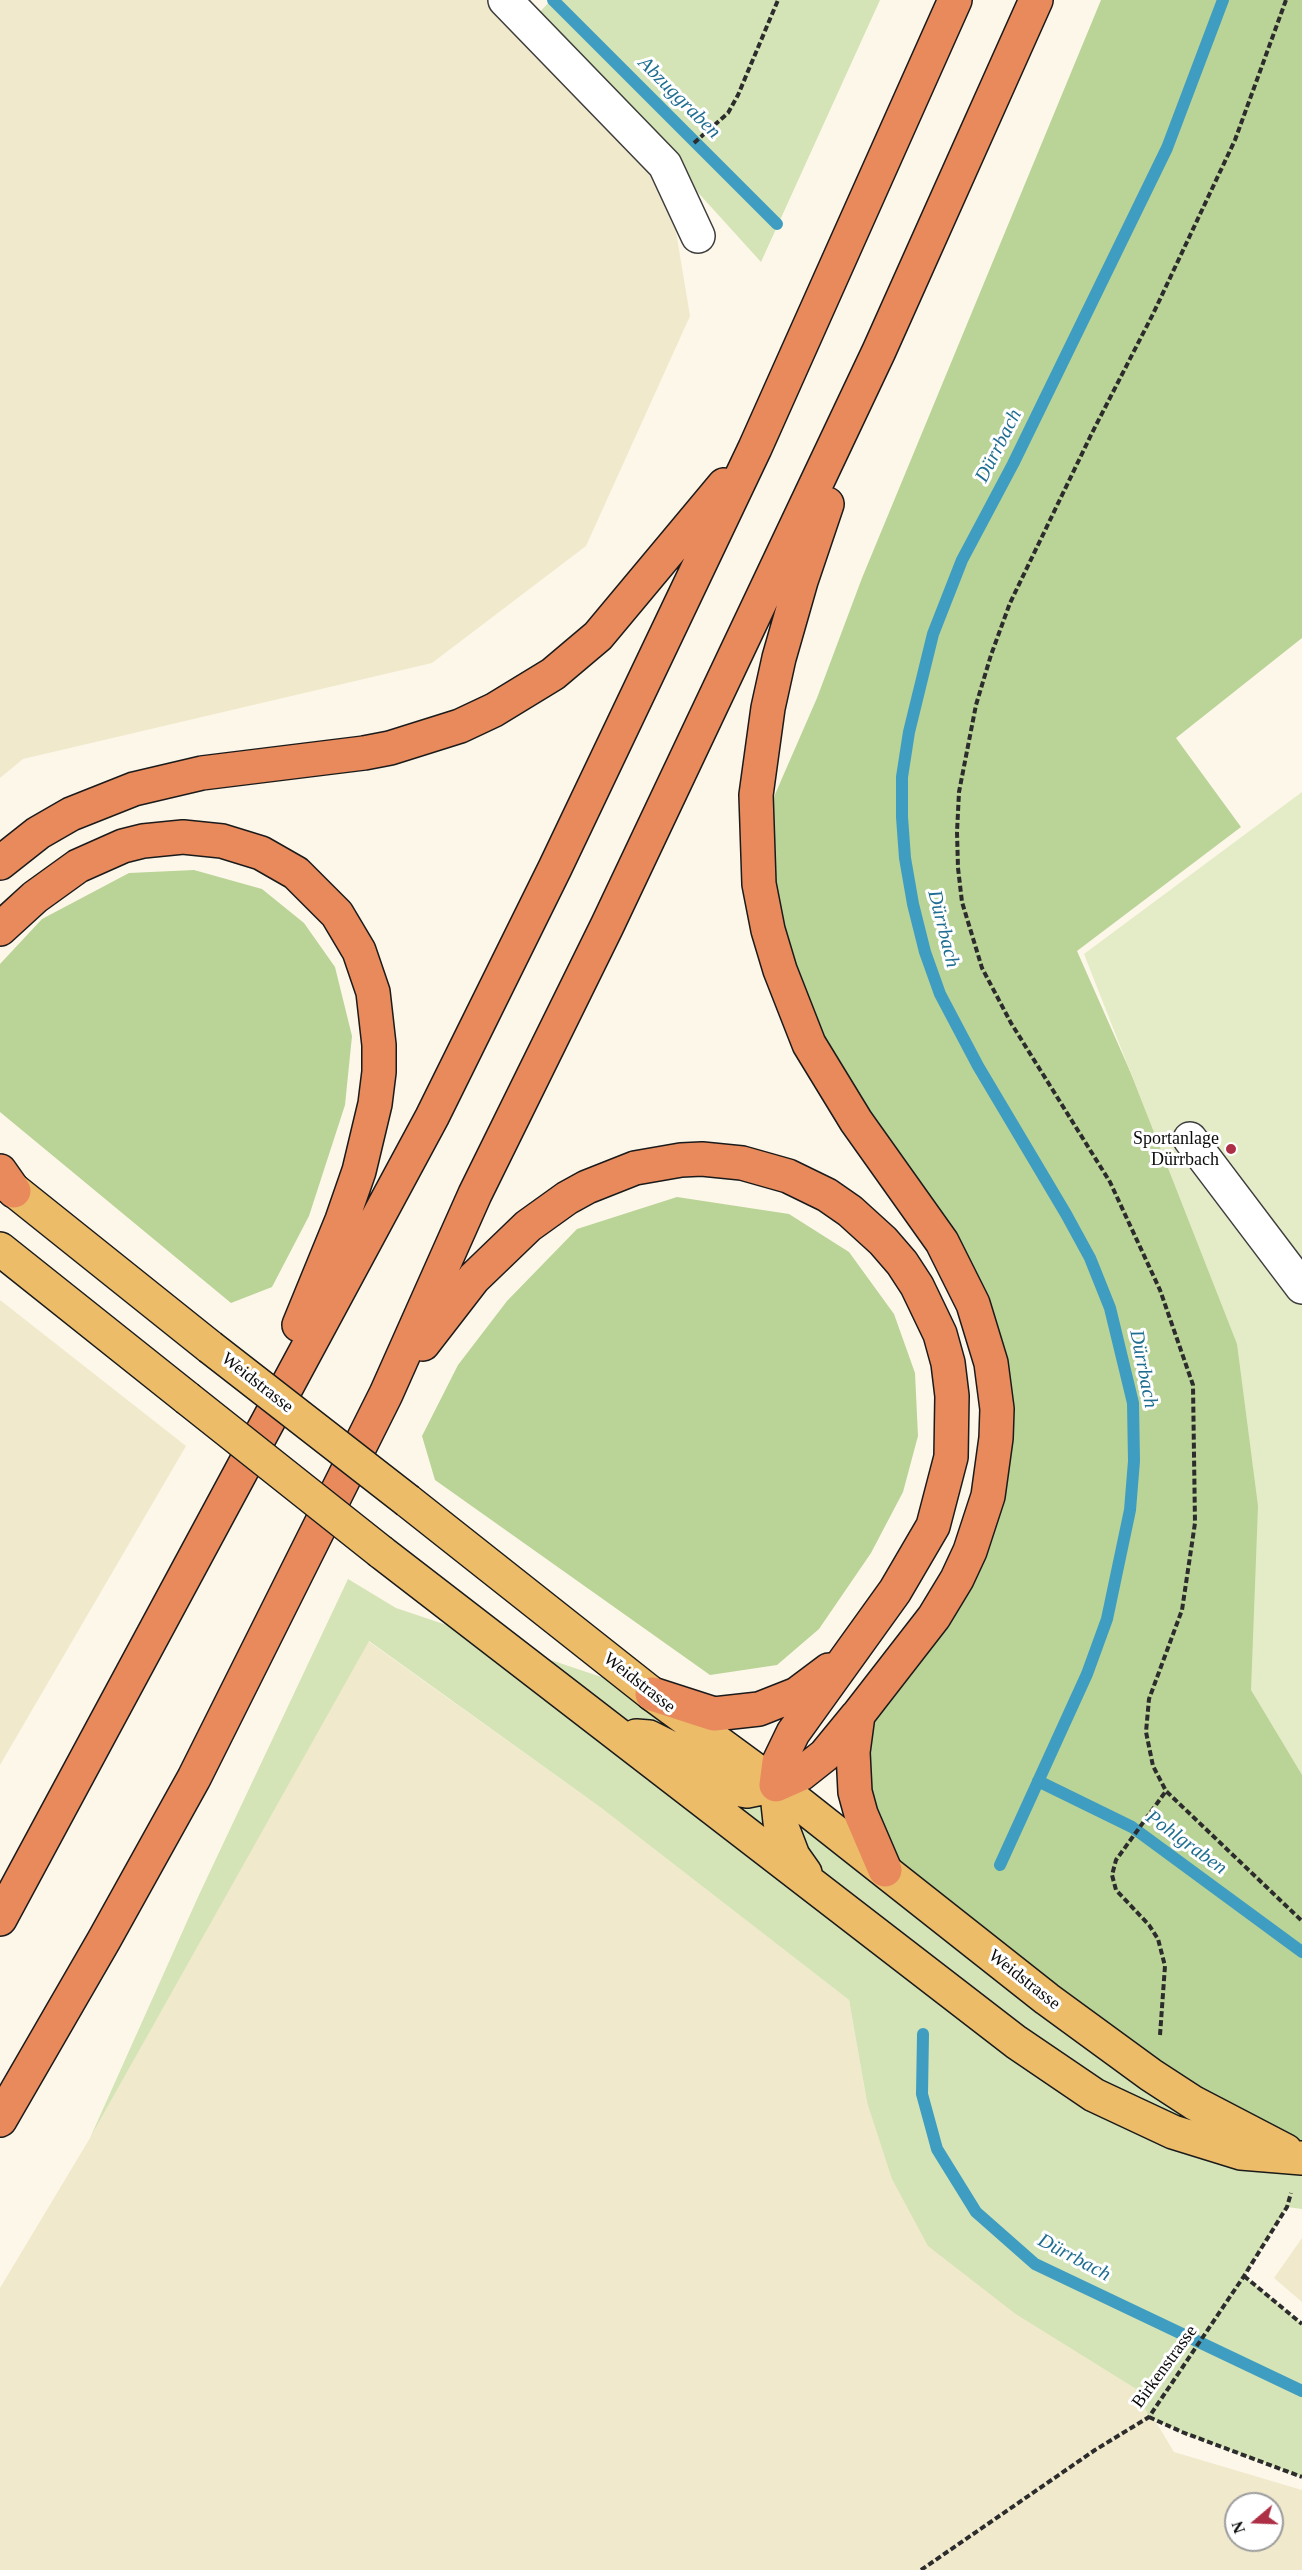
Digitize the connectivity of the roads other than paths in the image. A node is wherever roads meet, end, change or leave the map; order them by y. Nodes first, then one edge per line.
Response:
1 (505, 0) edge
2 (955, 0) edge
3 (1036, 0) edge
4 (698, 236) dead end
5 (879, 351) junction
6 (755, 448) junction
7 (0, 863) edge
8 (0, 929) edge
9 (1190, 1139) dead end
10 (4, 1182) edge
11 (0, 1249) edge
12 (1302, 1287) edge
13 (386, 1394) junction
14 (236, 1480) junction
15 (852, 1653) junction
16 (652, 1694) junction
17 (858, 1715) junction
18 (618, 1734) junction
19 (776, 1785) junction
20 (885, 1870) junction
21 (814, 1886) junction
22 (0, 1919) edge
23 (0, 2120) edge
24 (1300, 2157) edge

1 - 4 lane
2 - 6 highway
3 - 5 highway
5 - 13 highway
5 - 17 highway
6 - 7 highway
6 - 14 highway
8 - 14 highway
9 - 12 lane
10 - 16 main road, Weidstrasse, bridge
11 - 18 main road, bridge
13 - 15 highway
13 - 23 highway
14 - 22 highway
15 - 16 highway
15 - 19 highway
16 - 19 main road, Weidstrasse
17 - 19 highway
17 - 20 highway
18 - 19 main road
18 - 21 main road
19 - 20 main road, Weidstrasse
19 - 21 main road
20 - 24 main road, Weidstrasse
21 - 24 main road

